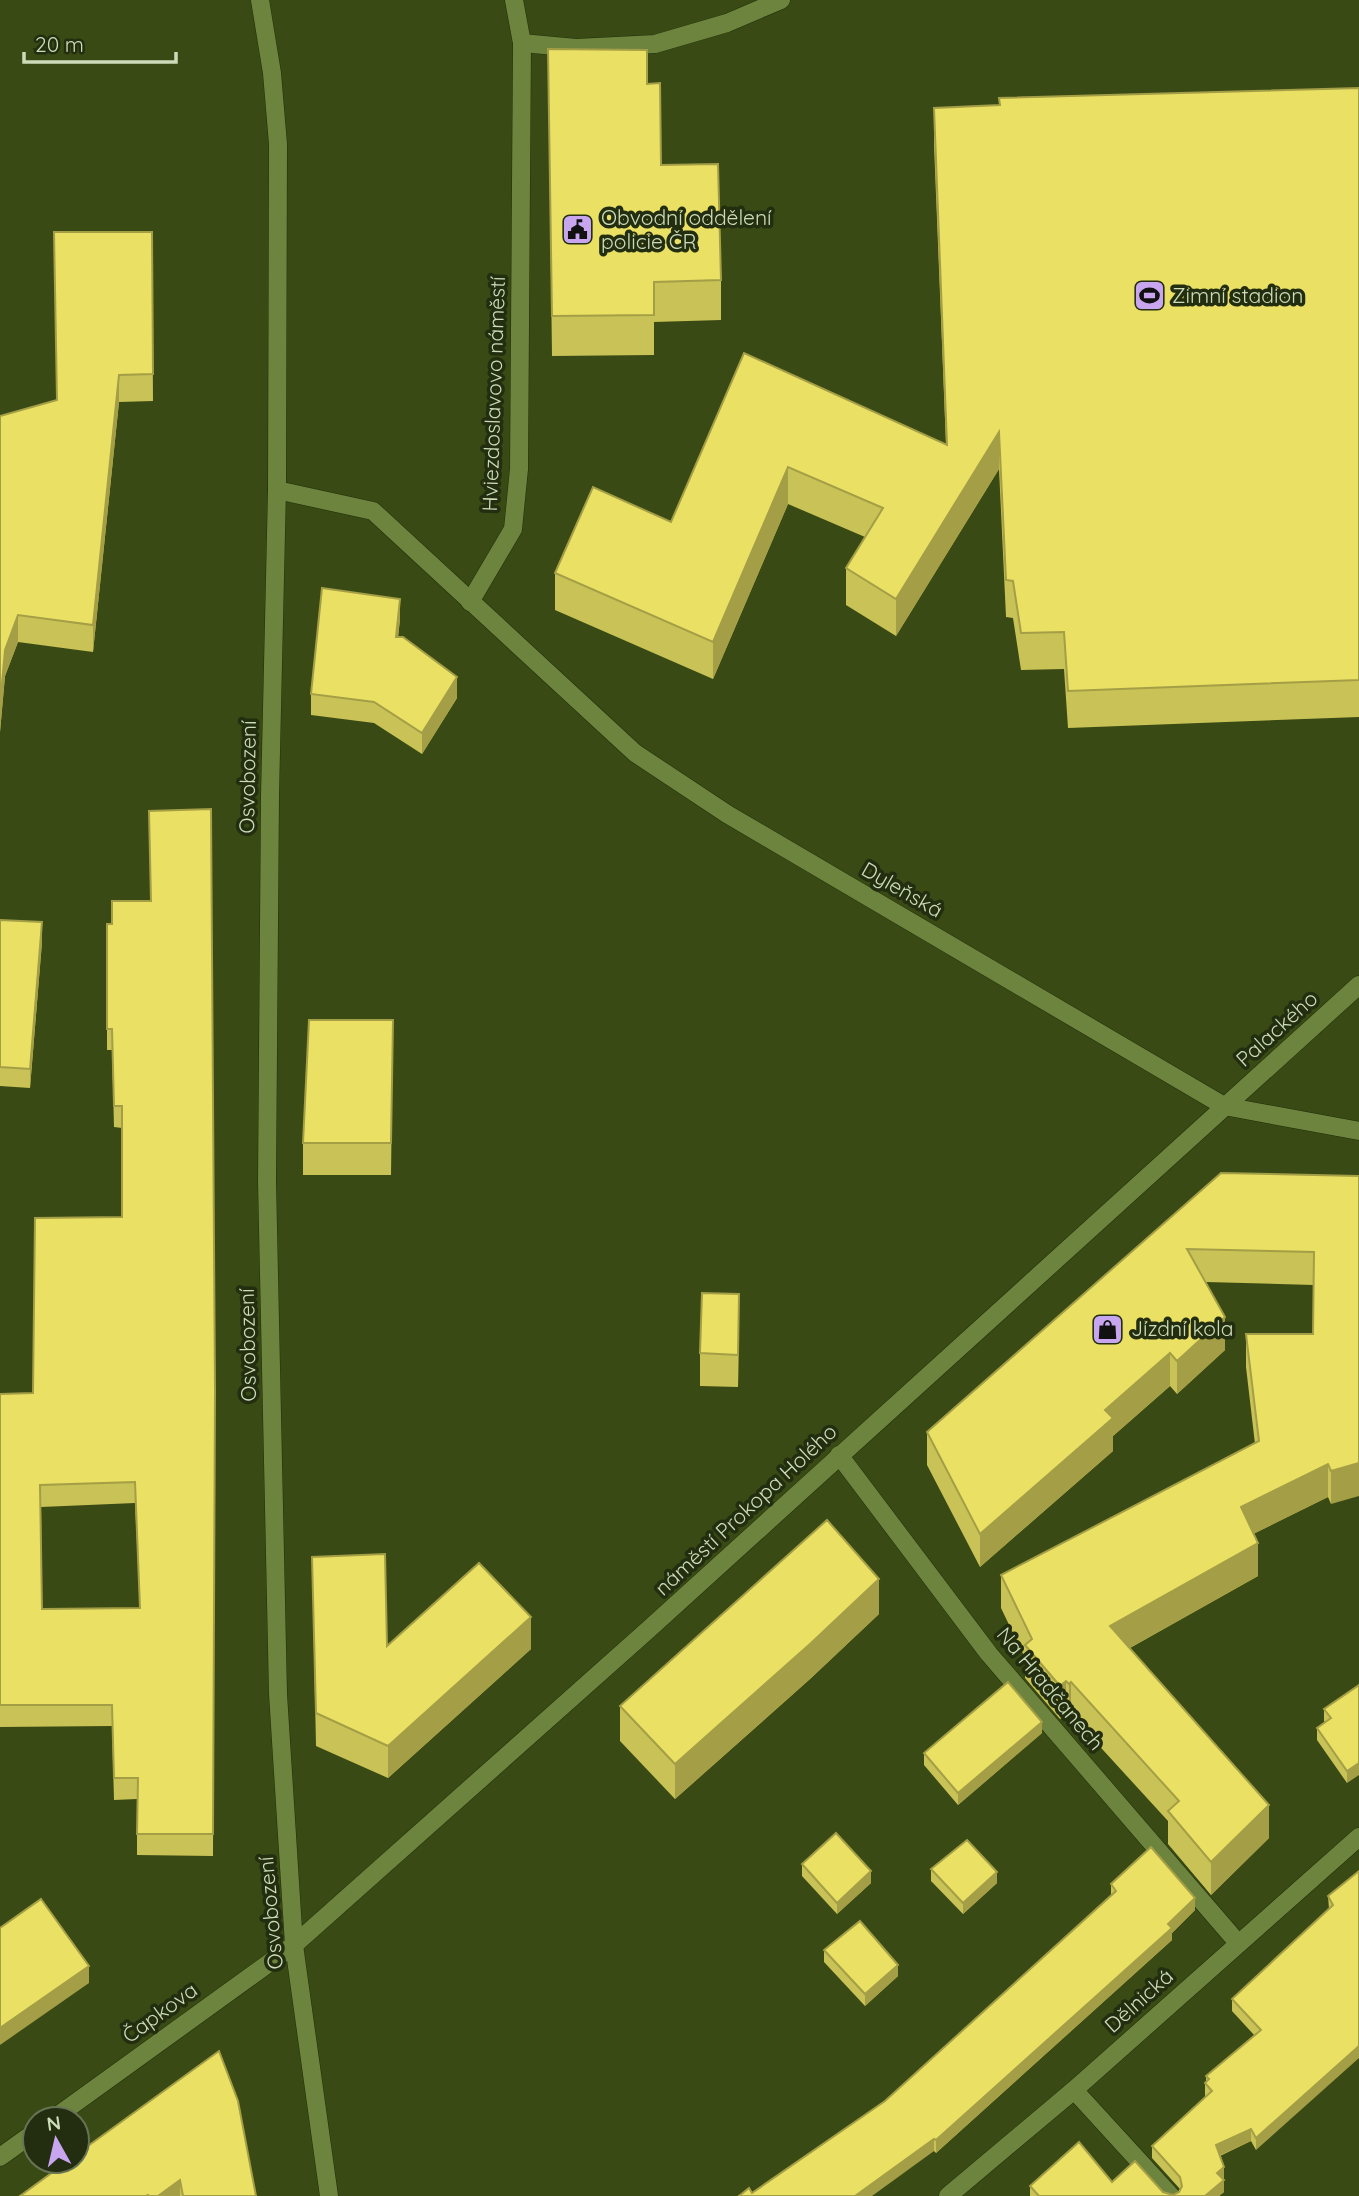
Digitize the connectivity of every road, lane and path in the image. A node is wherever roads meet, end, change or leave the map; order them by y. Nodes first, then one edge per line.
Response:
1 (260, 0) edge
2 (514, 0) edge
3 (781, 0) edge
4 (522, 43) junction
5 (277, 490) junction
6 (470, 602) junction
7 (1359, 985) edge
8 (1224, 1106) junction
9 (1359, 1131) edge
10 (839, 1455) junction
11 (1359, 1837) edge
12 (1237, 1943) junction
13 (295, 1945) junction
14 (1074, 2090) junction
15 (72, 2105) edge
16 (21, 2142) edge
17 (0, 2157) edge
18 (329, 2196) edge
19 (947, 2196) edge
20 (1171, 2196) edge

1 - 5 street
2 - 4 street, Hviezdoslavovo náměstí
3 - 4 street
4 - 6 street, Hviezdoslavovo náměstí
5 - 6 street
5 - 13 street, Osvobození
6 - 8 street, Dyleňská
7 - 8 street, Palackého
8 - 9 street, Dyleňská
8 - 10 street, náměstí Prokopa Holého
10 - 12 street, Na Hradčanech
10 - 13 street, náměstí Prokopa Holého
11 - 12 street, Dělnická
12 - 14 street, Dělnická
13 - 15 street, Čapkova
13 - 18 street, Osvobození
14 - 19 street, Dělnická
14 - 20 street
16 - 17 street

